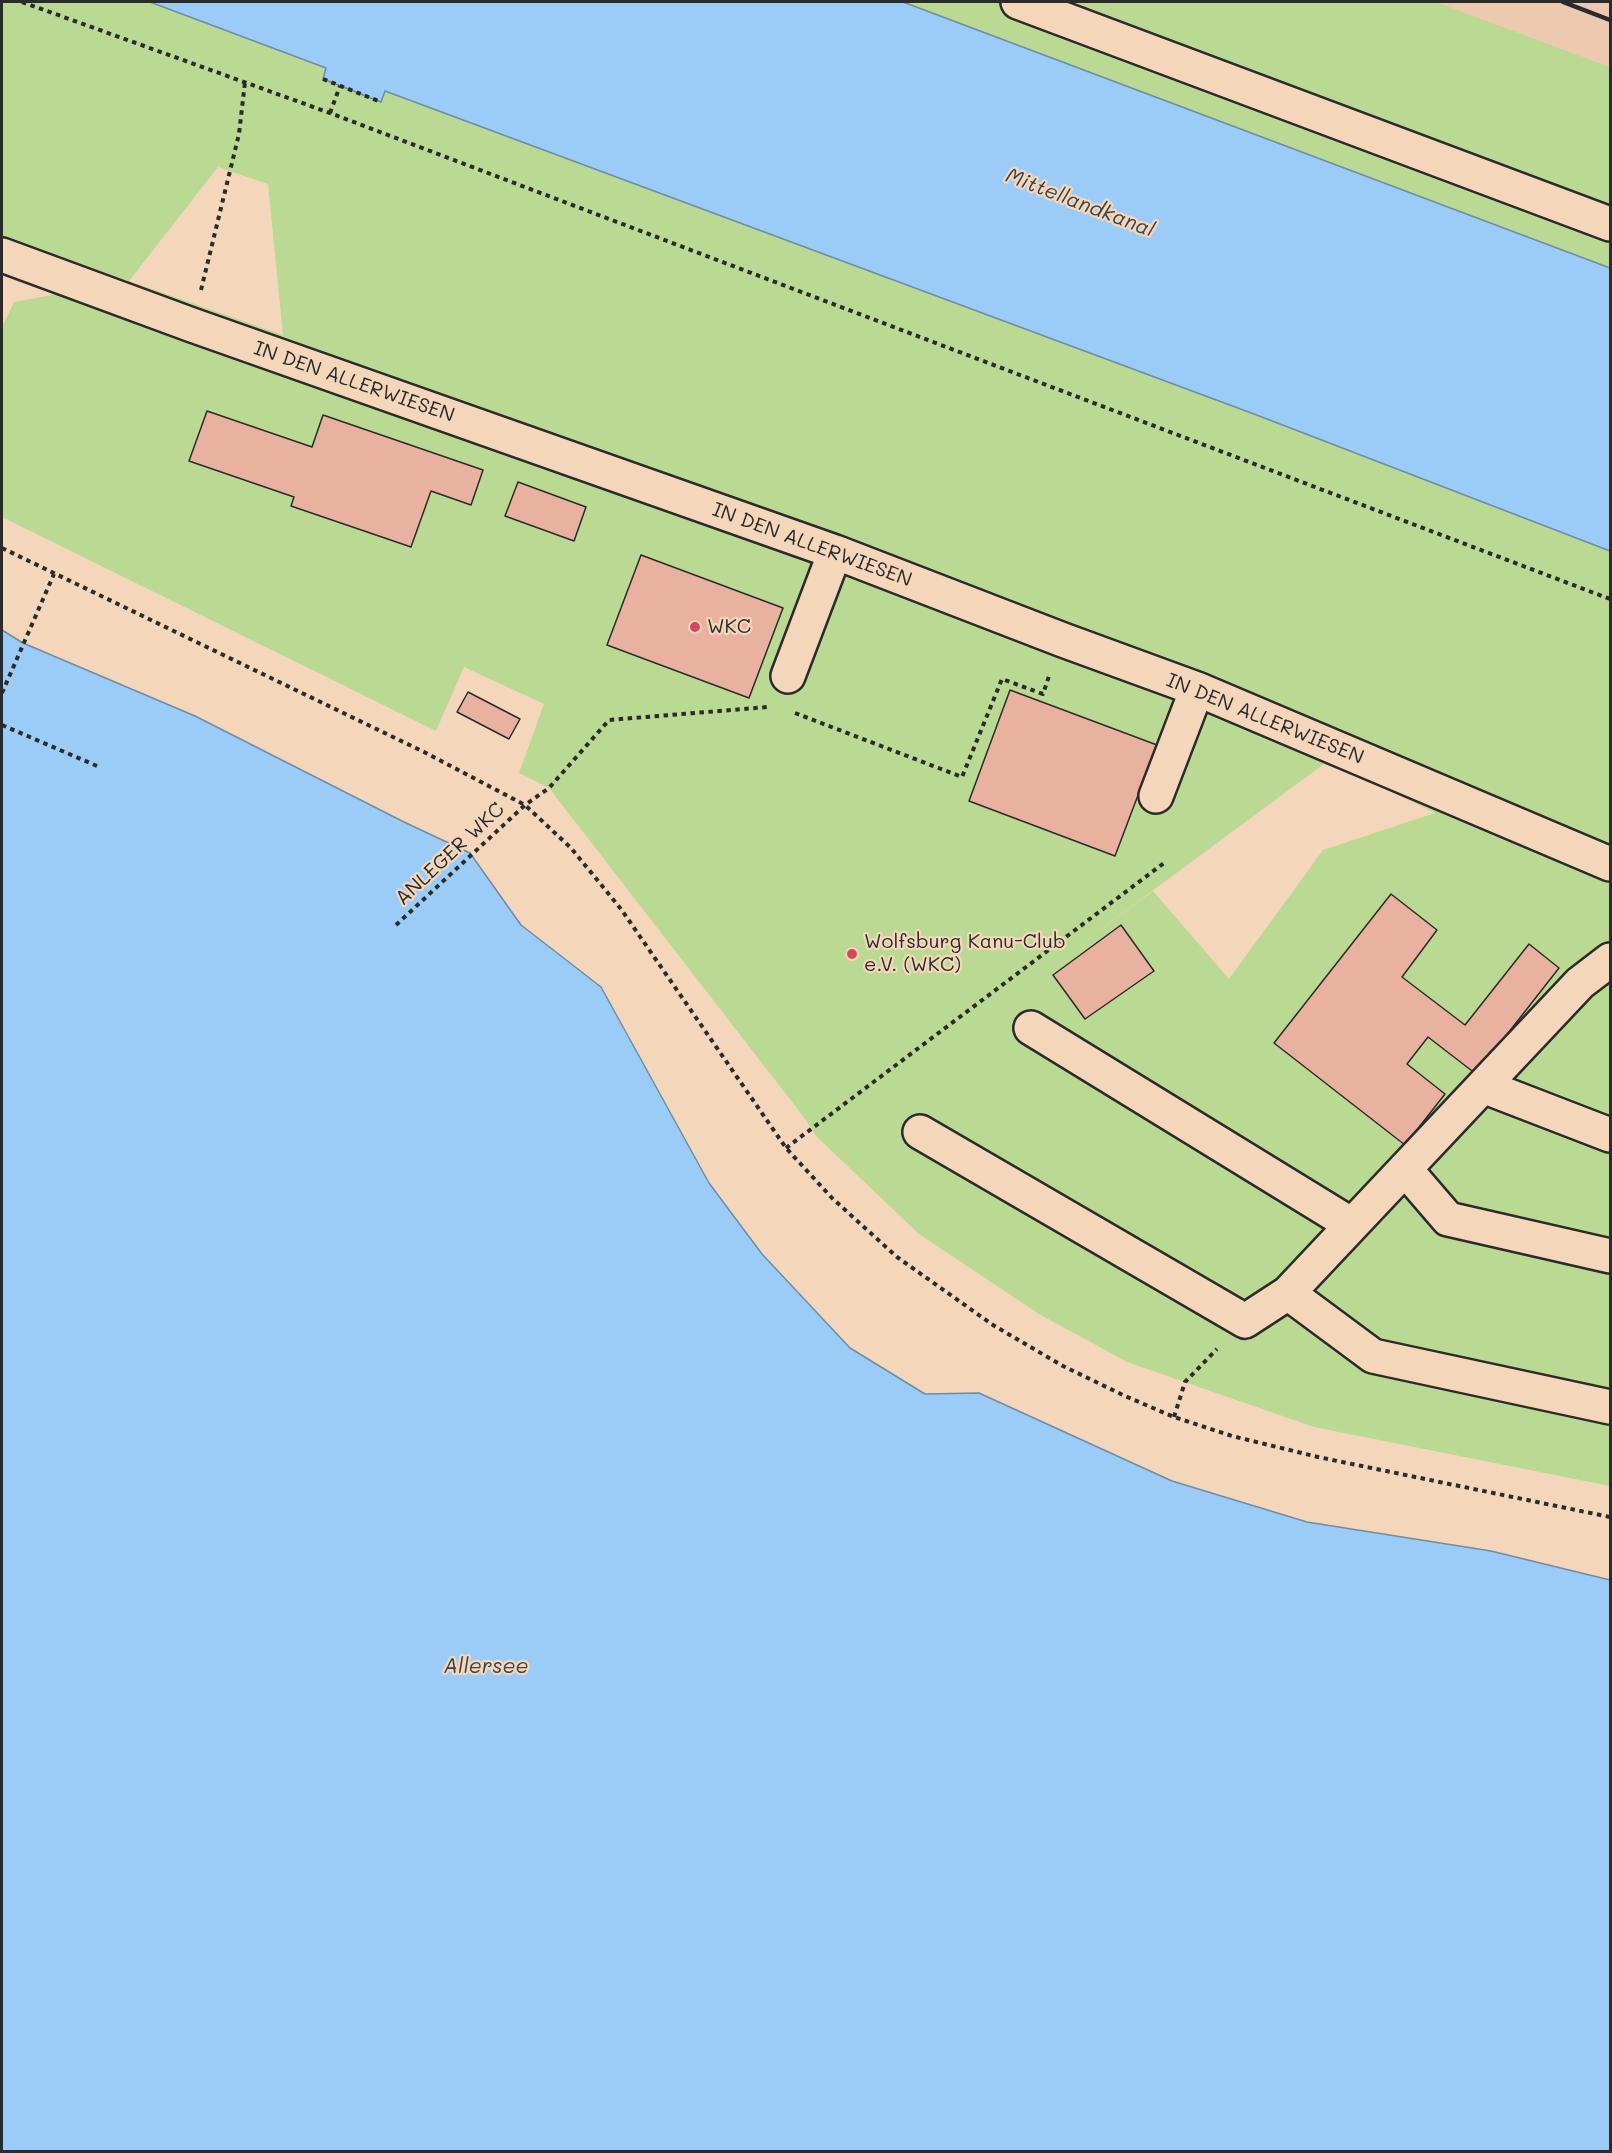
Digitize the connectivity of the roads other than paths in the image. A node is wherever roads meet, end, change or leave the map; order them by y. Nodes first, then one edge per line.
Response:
1 (1018, 2) edge
2 (1611, 224) edge
3 (2, 255) edge
4 (835, 552) junction
5 (788, 676) dead end
6 (1197, 689) junction
7 (1156, 796) dead end
8 (1611, 864) edge
9 (1611, 960) edge
10 (1595, 988) edge
11 (1032, 1028) dead end
12 (1483, 1086) junction
13 (920, 1132) dead end
14 (1611, 1135) edge
15 (1405, 1169) junction
16 (1352, 1226) junction
17 (1611, 1256) edge
18 (1288, 1293) junction
19 (1611, 1407) edge

1 - 2 street
3 - 4 street, IN DEN ALLERWIESEN
4 - 5 street
4 - 6 street, IN DEN ALLERWIESEN
6 - 7 street
6 - 8 street, IN DEN ALLERWIESEN
9 - 10 street
10 - 12 street
11 - 16 street
12 - 14 street
12 - 15 street
13 - 18 street
15 - 16 street
15 - 17 street
16 - 18 street
18 - 19 street

